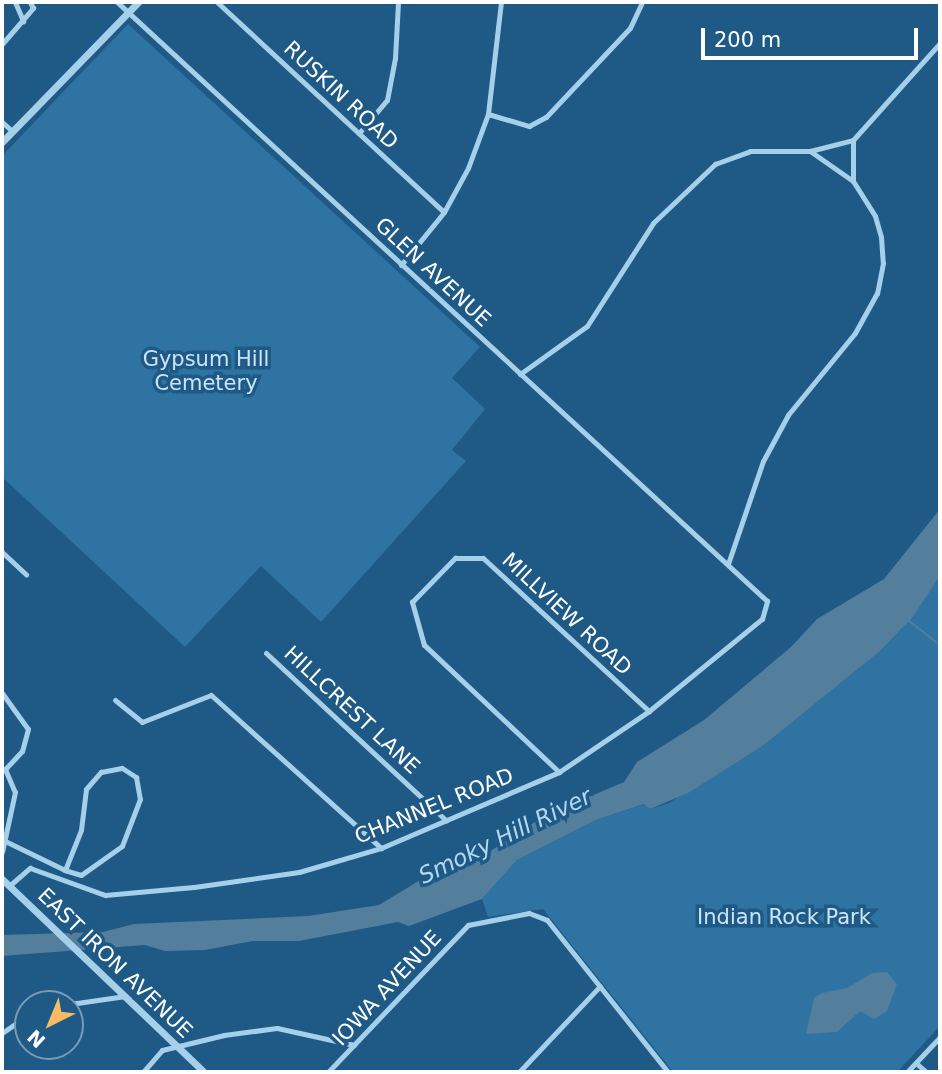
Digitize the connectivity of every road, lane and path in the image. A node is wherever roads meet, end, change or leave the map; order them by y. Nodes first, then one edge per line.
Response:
1 (15, 2) edge
2 (30, 2) edge
3 (117, 2) edge
4 (138, 2) edge
5 (218, 2) edge
6 (398, 2) edge
7 (501, 2) edge
8 (642, 2) edge
9 (128, 12) junction
10 (23, 21) junction
11 (940, 43) edge
12 (2, 44) edge
13 (488, 114) junction
14 (2, 122) edge
15 (12, 131) junction
16 (359, 133) junction
17 (853, 140) junction
18 (2, 142) edge
19 (810, 151) junction
20 (853, 181) junction
21 (444, 212) junction
22 (401, 265) junction
23 (520, 374) junction
24 (2, 552) edge
25 (728, 564) junction
26 (26, 574) dead end
27 (266, 653) dead end
28 (2, 693) edge
29 (115, 700) dead end
30 (649, 711) junction
31 (559, 772) junction
32 (446, 820) junction
33 (5, 841) junction
34 (381, 848) junction
35 (2, 852) edge
36 (65, 870) junction
37 (2, 879) edge
38 (9, 886) junction
39 (600, 986) junction
40 (125, 996) junction
41 (84, 1002) edge
42 (940, 1037) edge
43 (354, 1045) junction
44 (177, 1046) junction
45 (916, 1063) junction
46 (143, 1072) edge
47 (204, 1072) edge
48 (328, 1072) edge
49 (519, 1072) edge
50 (668, 1072) edge
51 (907, 1072) edge
52 (926, 1072) edge

1 - 10 street
2 - 10 street
3 - 9 street, GLEN AVENUE
4 - 9 street
5 - 16 street, RUSKIN ROAD
6 - 16 street
7 - 13 street
8 - 13 street
9 - 15 street
9 - 22 street, GLEN AVENUE
10 - 12 street
11 - 17 street
13 - 21 street
14 - 15 street
15 - 18 street
16 - 21 street, RUSKIN ROAD
17 - 19 street
17 - 20 street
19 - 20 street
19 - 23 street
20 - 25 street
21 - 22 street
22 - 23 street, GLEN AVENUE
23 - 25 street, GLEN AVENUE
24 - 26 street
25 - 30 street, CHANNEL ROAD
27 - 32 street, HILLCREST LANE
28 - 33 street
29 - 34 street
30 - 31 street, CHANNEL ROAD
30 - 31 street, MILLVIEW ROAD
31 - 32 street, CHANNEL ROAD
32 - 34 street, CHANNEL ROAD
33 - 35 street
33 - 36 street
34 - 38 street, CHANNEL ROAD
36 - 36 street
37 - 38 street, EAST IRON AVENUE
38 - 40 street, EAST IRON AVENUE
39 - 43 street, IOWA AVENUE
39 - 49 street
39 - 50 street
40 - 41 street
40 - 44 street, EAST IRON AVENUE
42 - 45 street
43 - 44 street
43 - 48 street, IOWA AVENUE
44 - 46 street
44 - 47 street, EAST IRON AVENUE
45 - 51 street
45 - 52 street

